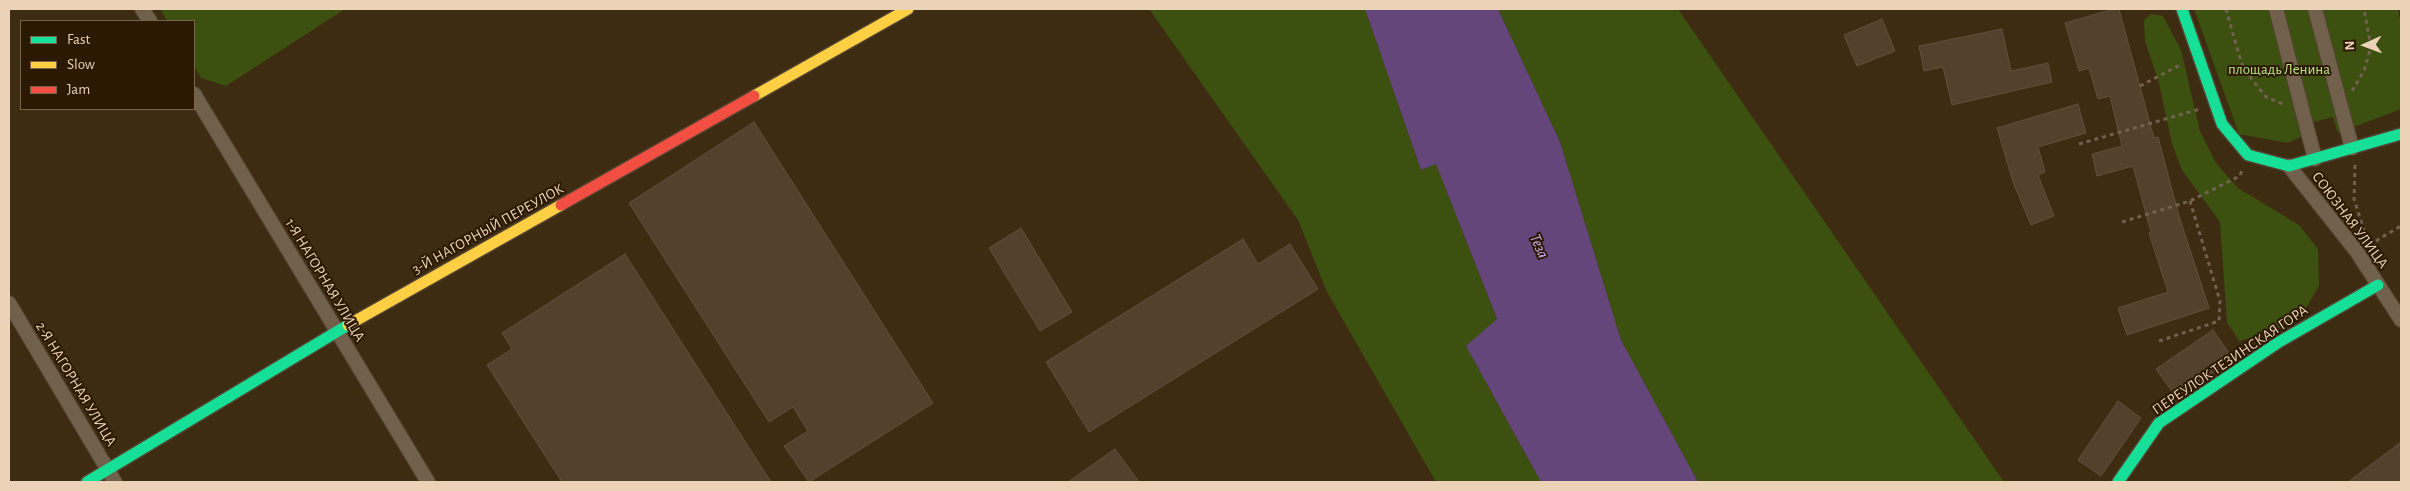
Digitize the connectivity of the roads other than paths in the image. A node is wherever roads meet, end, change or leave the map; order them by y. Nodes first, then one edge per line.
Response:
1 (142, 9) edge
2 (908, 9) edge
3 (2182, 9) edge
4 (2276, 9) edge
5 (2315, 9) edge
6 (149, 20) edge
7 (195, 96) edge
8 (2401, 134) edge
9 (2352, 148) junction
10 (2316, 159) junction
11 (2289, 166) junction
12 (2378, 285) junction
13 (9, 303) edge
14 (2401, 320) edge
15 (337, 332) junction
16 (108, 470) junction
17 (87, 482) edge
18 (115, 482) edge
19 (428, 482) edge
20 (2118, 482) edge

1 - 6 street
2 - 15 street, 3-Й НАГОРНЫЙ ПЕРЕУЛОК
3 - 11 street
4 - 10 street
5 - 9 street
7 - 15 street, 1-Я НАГОРНАЯ УЛИЦА
8 - 9 street
9 - 10 street
10 - 11 street
11 - 12 street, СОЮЗНАЯ УЛИЦА
12 - 14 street, СОЮЗНАЯ УЛИЦА
12 - 20 street, ПЕРЕУЛОК ТЕЗИНСКАЯ ГОРА
13 - 16 street, 2-Я НАГОРНАЯ УЛИЦА
15 - 16 street, 3-Й НАГОРНЫЙ ПЕРЕУЛОК
15 - 19 street, 1-Я НАГОРНАЯ УЛИЦА
16 - 17 street, 3-Й НАГОРНЫЙ ПЕРЕУЛОК
16 - 18 street, 2-Я НАГОРНАЯ УЛИЦА

